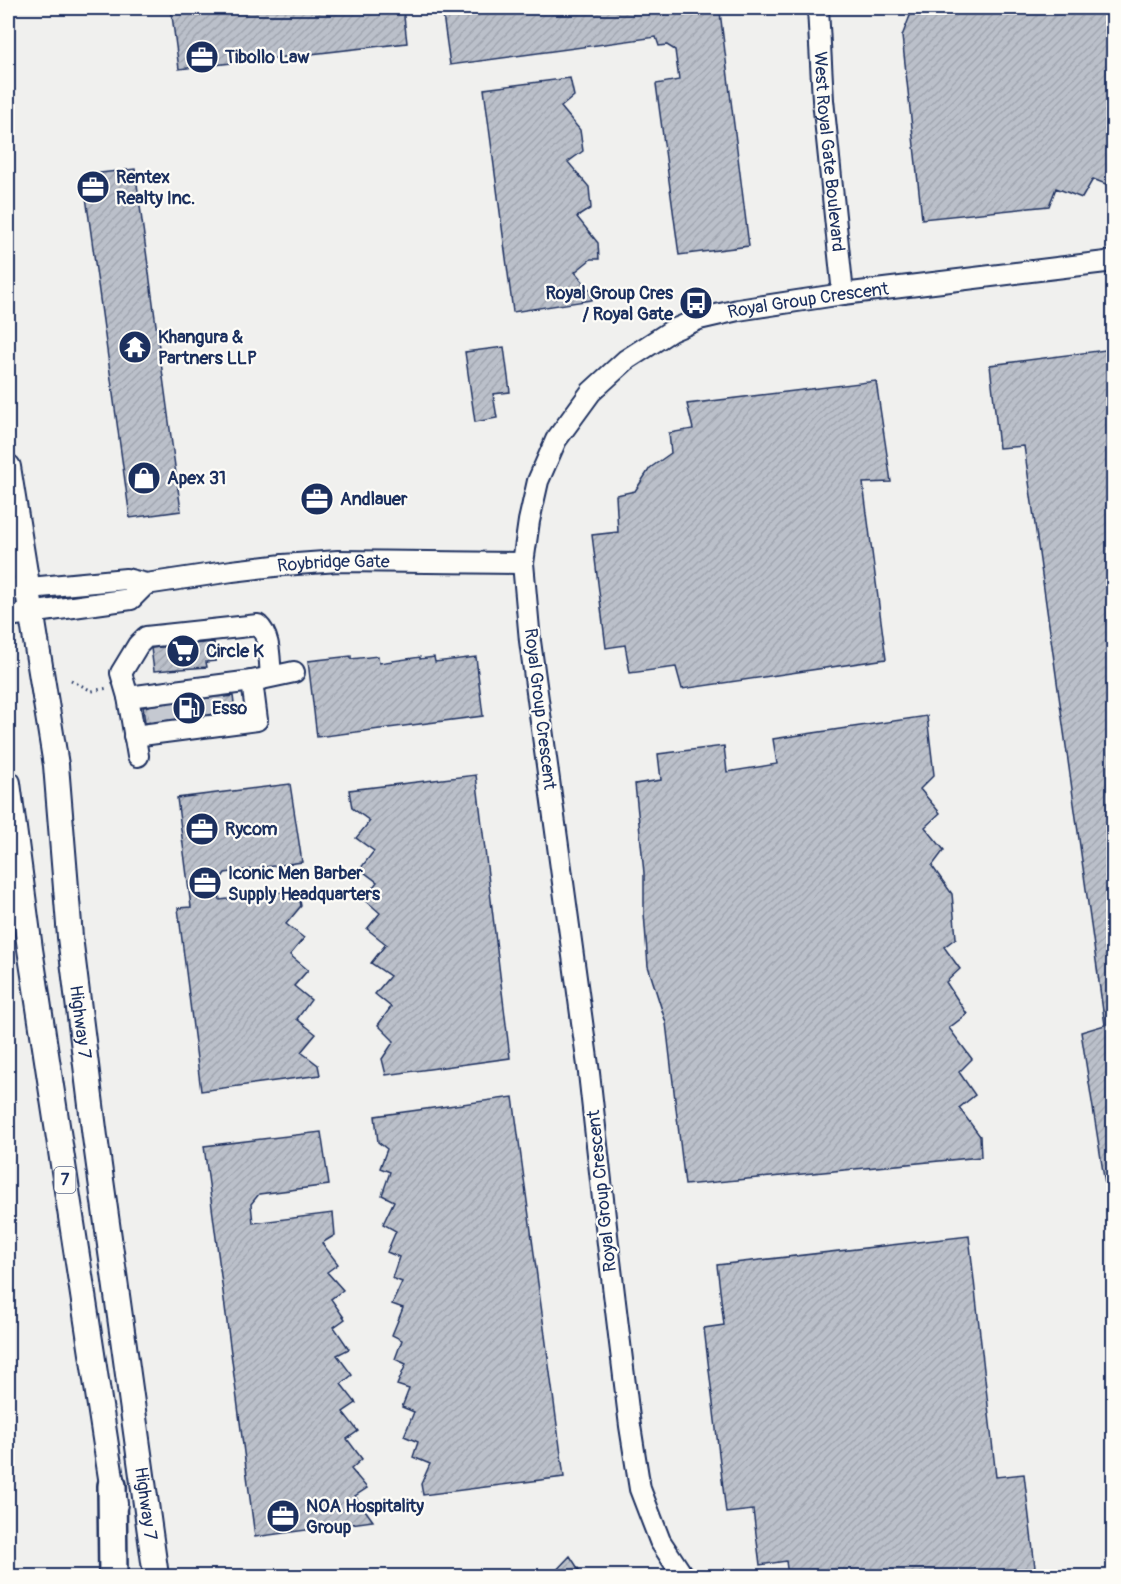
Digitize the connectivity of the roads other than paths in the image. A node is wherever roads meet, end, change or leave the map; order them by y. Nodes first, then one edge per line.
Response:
1 (818, 8) edge
2 (1113, 261) edge
3 (843, 294) junction
4 (8, 467) edge
5 (524, 563) junction
6 (146, 584) junction
7 (18, 588) edge
8 (32, 614) junction
9 (8, 616) edge
10 (294, 672) dead end
11 (262, 679) junction
12 (126, 691) junction
13 (187, 709) junction
14 (134, 736) junction
15 (138, 756) dead end
16 (8, 783) edge
17 (112, 1486) junction
18 (113, 1576) edge
19 (125, 1576) edge
20 (156, 1576) edge
21 (683, 1576) edge

1 - 3 street, West Royal Gate Boulevard
2 - 3 street, Royal Group Crescent
3 - 5 street, Royal Group Crescent
4 - 7 main road, Highway 7 / 7
5 - 6 street, Roybridge Gate
5 - 21 street, Royal Group Crescent
6 - 7 street, Roybridge Gate
6 - 8 street, Roybridge Gate
7 - 8 main road, Highway 7 / 7
8 - 9 street, Roybridge Gate
8 - 20 main road, Highway 7 / 7
10 - 11 street
11 - 12 street
11 - 13 street
11 - 13 street
12 - 13 street
12 - 14 street
13 - 14 street
14 - 15 street
16 - 17 main road, Highway 7 / 7
17 - 18 highway
17 - 19 main road, Highway 7 / 7

